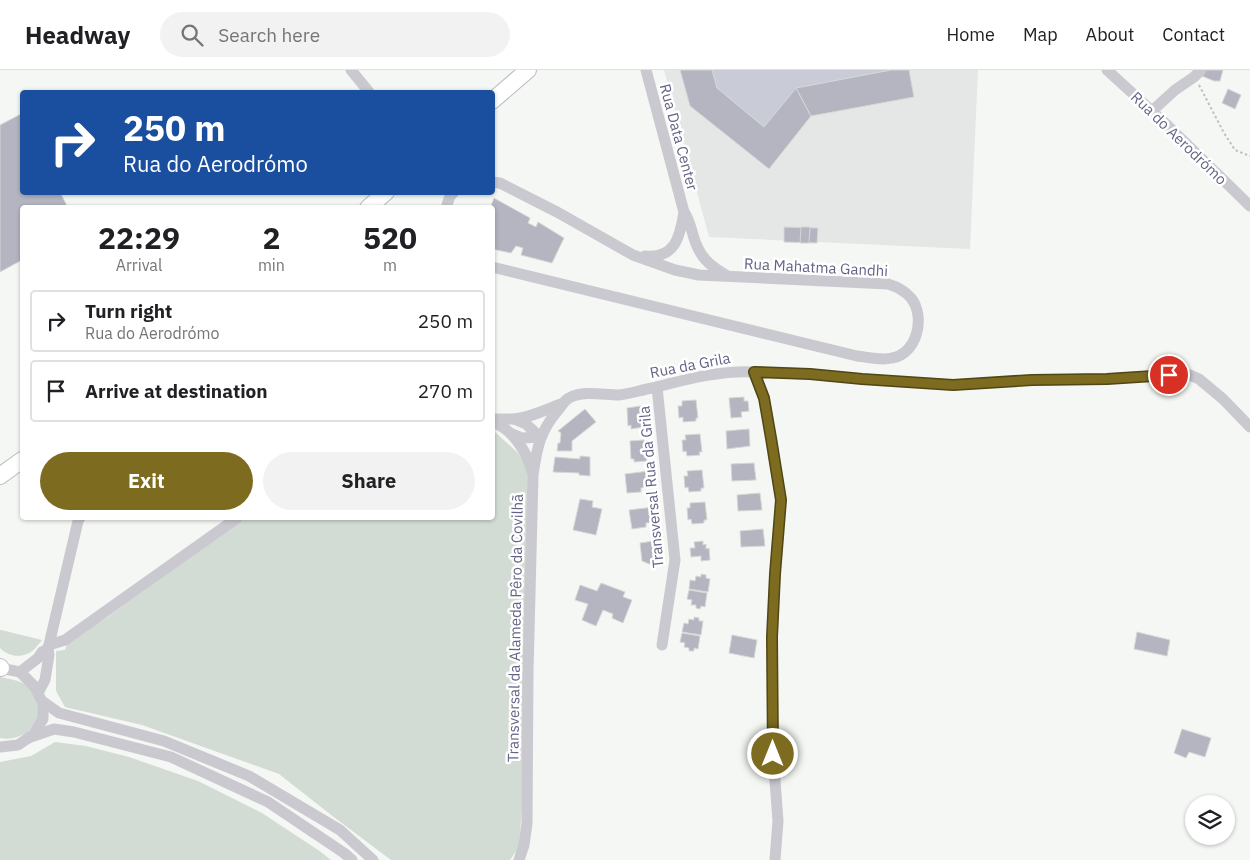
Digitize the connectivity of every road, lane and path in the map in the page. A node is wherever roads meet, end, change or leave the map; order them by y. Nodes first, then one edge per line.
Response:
1 (351, 70) edge
2 (528, 70) edge
3 (646, 70) edge
4 (1107, 70) edge
5 (1198, 74) edge
6 (367, 90) edge
7 (495, 98) edge
8 (1152, 112) junction
9 (1250, 156) edge
10 (495, 182) edge
11 (383, 195) edge
12 (451, 195) edge
13 (371, 205) edge
14 (441, 205) edge
15 (1250, 206) edge
16 (684, 212) junction
17 (633, 255) junction
18 (495, 268) edge
19 (730, 276) junction
20 (754, 372) junction
21 (657, 387) junction
22 (563, 404) junction
23 (514, 419) junction
24 (495, 420) edge
25 (495, 422) edge
26 (1250, 427) edge
27 (510, 433) junction
28 (540, 437) junction
29 (20, 461) edge
30 (533, 475) junction
31 (0, 476) edge
32 (79, 520) edge
33 (233, 520) edge
34 (662, 645) dead end
35 (48, 647) junction
36 (0, 668) edge
37 (20, 672) junction
38 (40, 697) junction
39 (28, 738) junction
40 (0, 747) edge
41 (352, 860) edge
42 (373, 860) edge
43 (519, 860) edge
44 (775, 860) edge

1 - 6 street
2 - 7 main road
3 - 16 street, Rua Data Center
4 - 8 street, Rua do Aerodrómo
5 - 8 street
5 - 9 path
8 - 15 street, Rua do Aerodrómo
10 - 17 street, Rua Mahatma Gandhi
11 - 13 main road
12 - 14 street
16 - 17 street, Rua Data Center
16 - 19 street, Rua Data Center
17 - 19 street, Rua Mahatma Gandhi
18 - 19 street, Rua Mahatma Gandhi
20 - 21 street, Rua da Grila
20 - 26 street
20 - 44 street
21 - 22 street, Rua da Grila
21 - 34 street, Transversal Rua da Grila
22 - 23 street, Rua da Grila
22 - 28 street, Transversal da Alameda Pêro da Covilhã
23 - 24 street, Rua da Grila
23 - 28 street
25 - 27 street
27 - 28 street
27 - 30 street
28 - 30 street, Transversal da Alameda Pêro da Covilhã
29 - 31 main road
30 - 43 street, Transversal da Alameda Pêro da Covilhã
32 - 35 street
33 - 35 street
35 - 37 street
35 - 38 street
36 - 37 street
37 - 38 street
38 - 39 street
38 - 42 street
39 - 40 street
39 - 41 street

